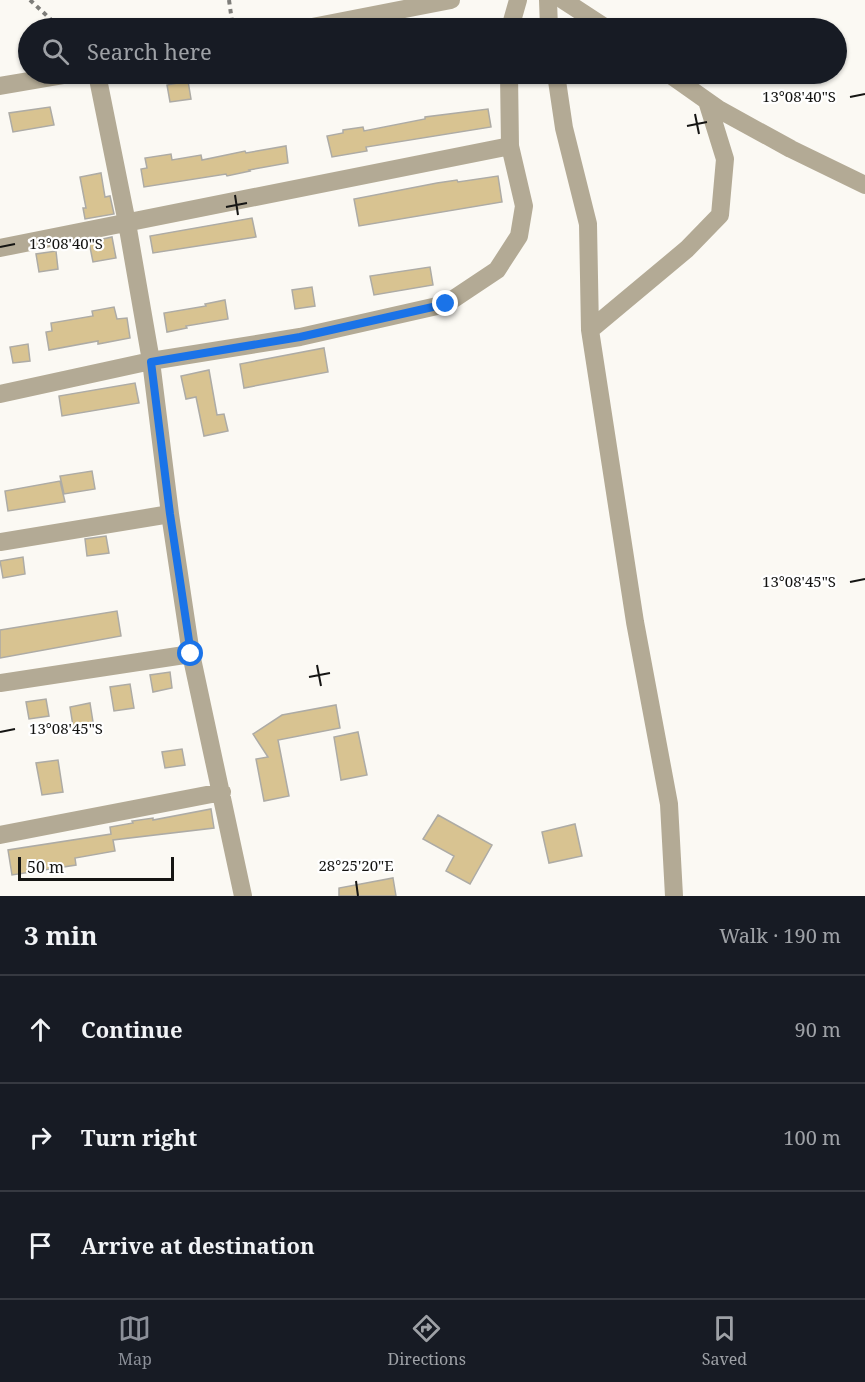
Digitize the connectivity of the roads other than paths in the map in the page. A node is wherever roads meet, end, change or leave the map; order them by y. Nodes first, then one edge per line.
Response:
1 (451, 0) edge
2 (518, 0) edge
3 (548, 0) edge
4 (563, 0) edge
5 (358, 18) edge
6 (513, 18) edge
7 (549, 18) edge
8 (591, 18) edge
9 (18, 83) edge
10 (99, 84) edge
11 (508, 84) edge
12 (557, 84) edge
13 (683, 84) edge
14 (0, 86) edge
15 (707, 101) junction
16 (510, 146) junction
17 (865, 185) edge
18 (127, 222) junction
19 (0, 248) edge
20 (590, 330) junction
21 (151, 362) junction
22 (0, 394) edge
23 (170, 514) junction
24 (0, 542) edge
25 (191, 654) junction
26 (0, 683) edge
27 (222, 792) junction
28 (0, 835) edge
29 (243, 896) edge
30 (674, 896) edge

1 - 5 street
2 - 6 street
3 - 7 street
4 - 8 street
9 - 14 street
10 - 18 street
11 - 16 street
12 - 20 street
13 - 15 street
15 - 17 street
15 - 20 street
16 - 18 street
16 - 21 street
18 - 19 street
18 - 21 street
20 - 30 street
21 - 22 street
21 - 23 street
23 - 24 street
23 - 25 street
25 - 26 street
25 - 27 street
27 - 28 street
27 - 29 street

